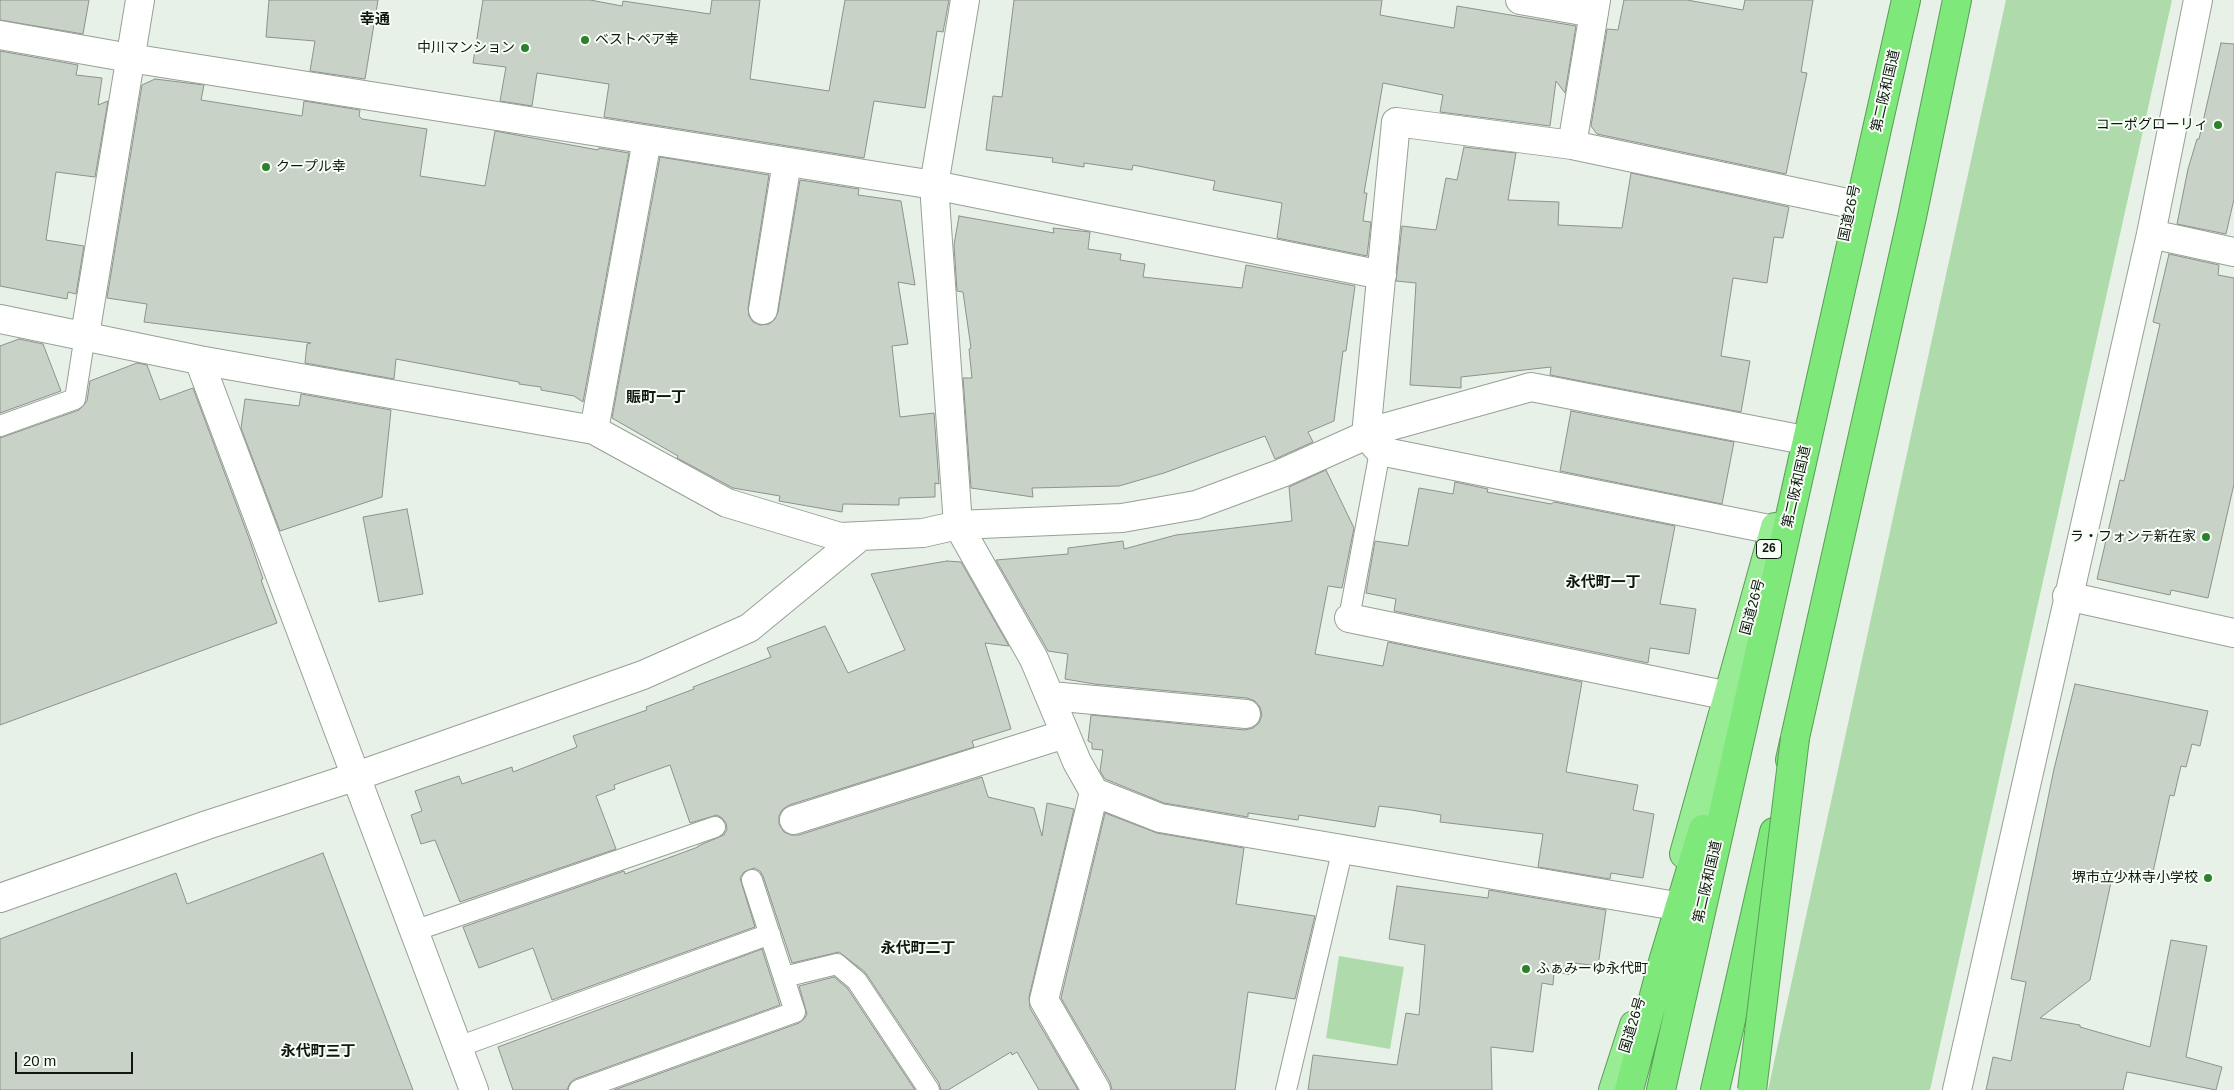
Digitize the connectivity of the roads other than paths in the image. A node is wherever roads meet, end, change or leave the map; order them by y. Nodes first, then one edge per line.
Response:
1 (140, 0) edge
2 (965, 0) edge
3 (1520, 0) edge
4 (1895, 0) edge
5 (1906, 0) edge
6 (1957, 0) edge
7 (1966, 0) edge
8 (2198, 0) edge
9 (1595, 6) edge
10 (0, 35) edge
11 (130, 58) junction
12 (647, 140) junction
13 (1572, 145) junction
14 (787, 162) junction
15 (934, 186) junction
16 (1852, 204) junction
17 (2151, 234) junction
18 (2234, 252) edge
19 (1382, 275) junction
20 (762, 310) dead end
21 (0, 320) edge
22 (85, 335) junction
23 (200, 360) junction
24 (0, 426) edge
25 (594, 430) junction
26 (1799, 439) junction
27 (1373, 443) junction
28 (958, 525) junction
29 (1774, 530) junction
30 (861, 536) junction
31 (2067, 596) junction
32 (1772, 597) junction
33 (1349, 618) joint
34 (2234, 633) edge
35 (1051, 696) junction
36 (1729, 696) junction
37 (1246, 714) dead end
38 (1065, 734) junction
39 (1795, 738) junction
40 (356, 776) junction
41 (1094, 792) junction
42 (794, 820) dead end
43 (715, 827) dead end
44 (1343, 848) junction
45 (752, 880) dead end
46 (0, 898) edge
47 (1670, 905) junction
48 (414, 930) junction
49 (770, 934) junction
50 (784, 977) junction
51 (458, 1048) junction
52 (474, 1090) edge
53 (579, 1090) edge
54 (929, 1090) edge
55 (1096, 1090) edge
56 (1286, 1090) edge
57 (1614, 1090) edge
58 (1629, 1090) edge
59 (1661, 1090) edge
60 (1715, 1090) edge
61 (1728, 1090) edge
62 (1752, 1090) edge
63 (1957, 1090) edge

1 - 11 street
2 - 15 street
3 - 9 street
4 - 16 highway, 国道26号 / 26
5 - 32 highway, 第二阪和国道 / 26
6 - 39 highway
7 - 61 highway
8 - 17 street
9 - 13 street
10 - 11 street
11 - 12 street
11 - 22 street
12 - 14 street
12 - 25 street
13 - 16 street
13 - 19 street
14 - 15 street
14 - 20 street
15 - 19 street
15 - 28 street
16 - 26 highway, 国道26号 / 26
17 - 18 street
17 - 31 street
19 - 27 street
21 - 22 street
22 - 23 street
22 - 24 lane
23 - 25 street
23 - 40 street
25 - 30 street
26 - 27 street
26 - 29 highway, 国道26号 / 26
27 - 28 street
27 - 29 street
27 - 33 lane
28 - 30 street
28 - 35 street
29 - 36 highway, 国道26号 / 26
30 - 40 street
31 - 34 street
31 - 63 street
32 - 58 highway
32 - 59 highway, 第二阪和国道 / 26
33 - 36 street
35 - 37 street
35 - 38 street
36 - 47 highway, 国道26号 / 26
38 - 41 street
38 - 42 street
39 - 60 highway, bridge
39 - 62 highway, bridge
40 - 46 street
40 - 48 street
41 - 44 street
41 - 55 street
43 - 48 lane
44 - 47 street
44 - 56 lane
45 - 49 lane
47 - 57 highway, 国道26号 / 26
48 - 51 street
49 - 50 lane
49 - 51 lane
50 - 53 lane
50 - 54 lane
51 - 52 street

